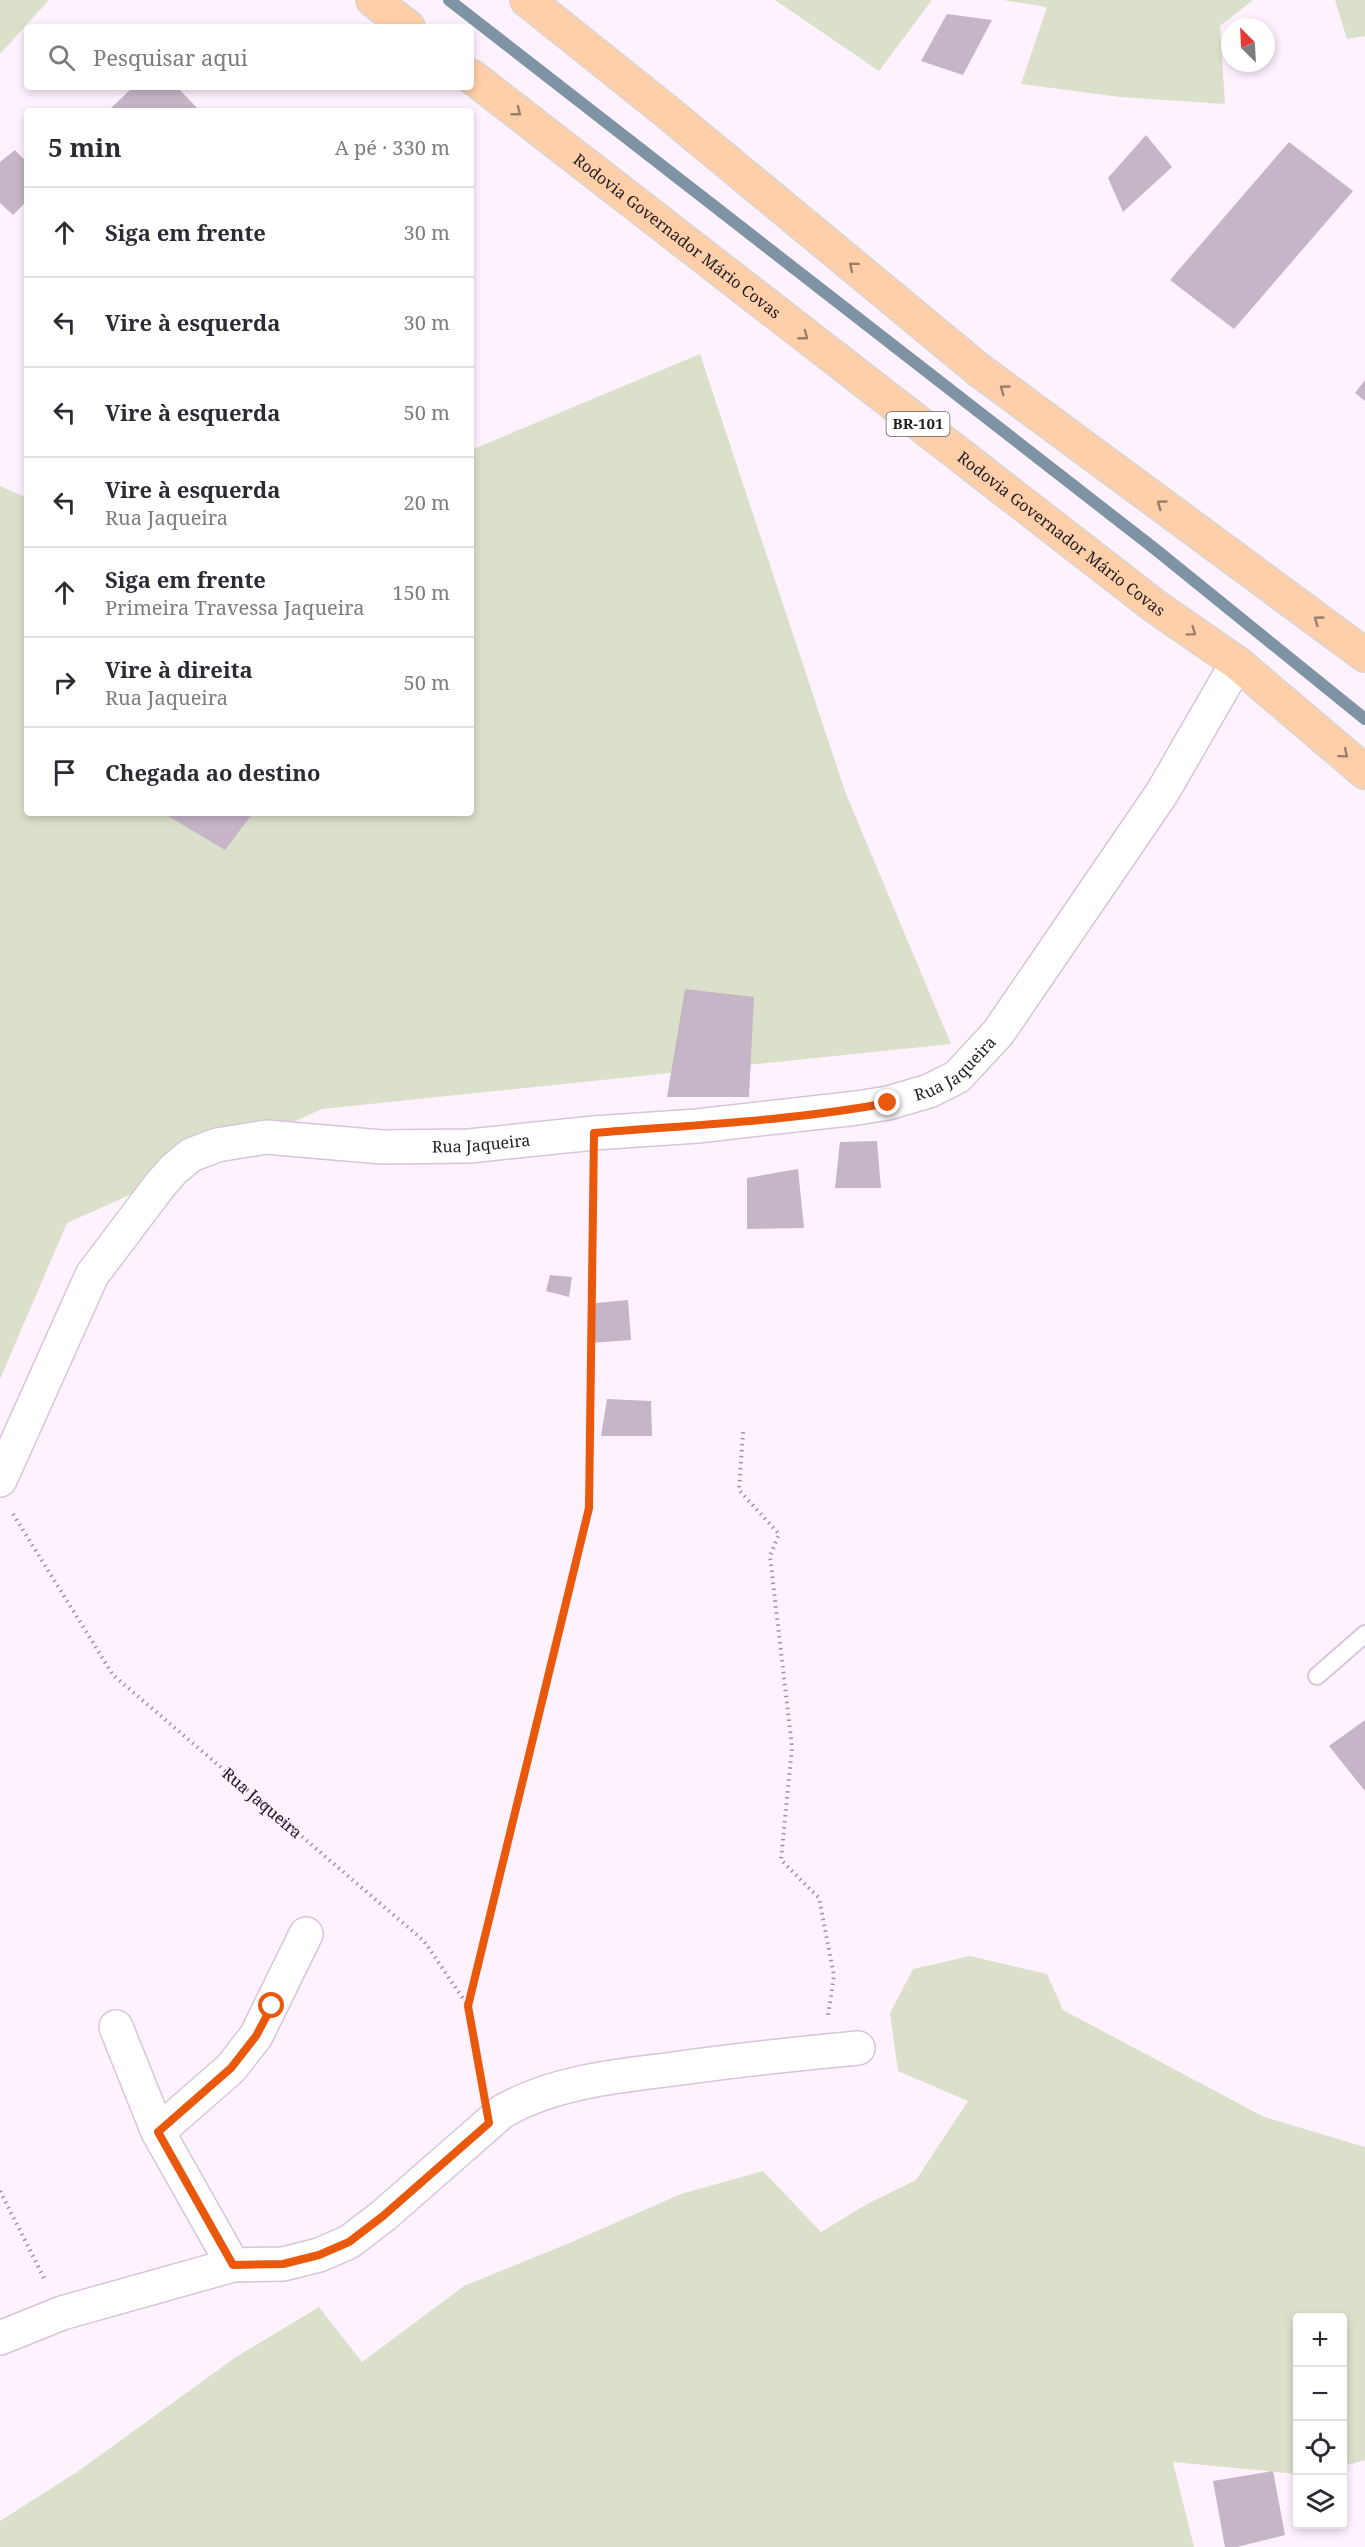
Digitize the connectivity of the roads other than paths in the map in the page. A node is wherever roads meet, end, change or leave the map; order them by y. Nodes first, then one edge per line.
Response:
1 (373, 0) edge
2 (526, 0) edge
3 (404, 24) edge
4 (474, 78) edge
5 (1365, 655) edge
6 (1237, 663) junction
7 (1365, 772) edge
8 (0, 1480) edge
9 (1365, 1634) edge
10 (1317, 1676) dead end
11 (306, 1934) dead end
12 (116, 2027) dead end
13 (858, 2048) dead end
14 (158, 2132) junction
15 (233, 2265) junction
16 (0, 2338) edge

1 - 3 highway
5 -> 2 highway
4 -> 6 highway, Rodovia Governador Mário Covas / BR-101
6 -> 7 highway, Rodovia Governador Mário Covas / BR-101
6 - 8 street, Rua Jaqueira
9 - 10 lane
11 - 14 street
12 - 14 street
13 - 15 street
14 - 15 street
15 - 16 street

